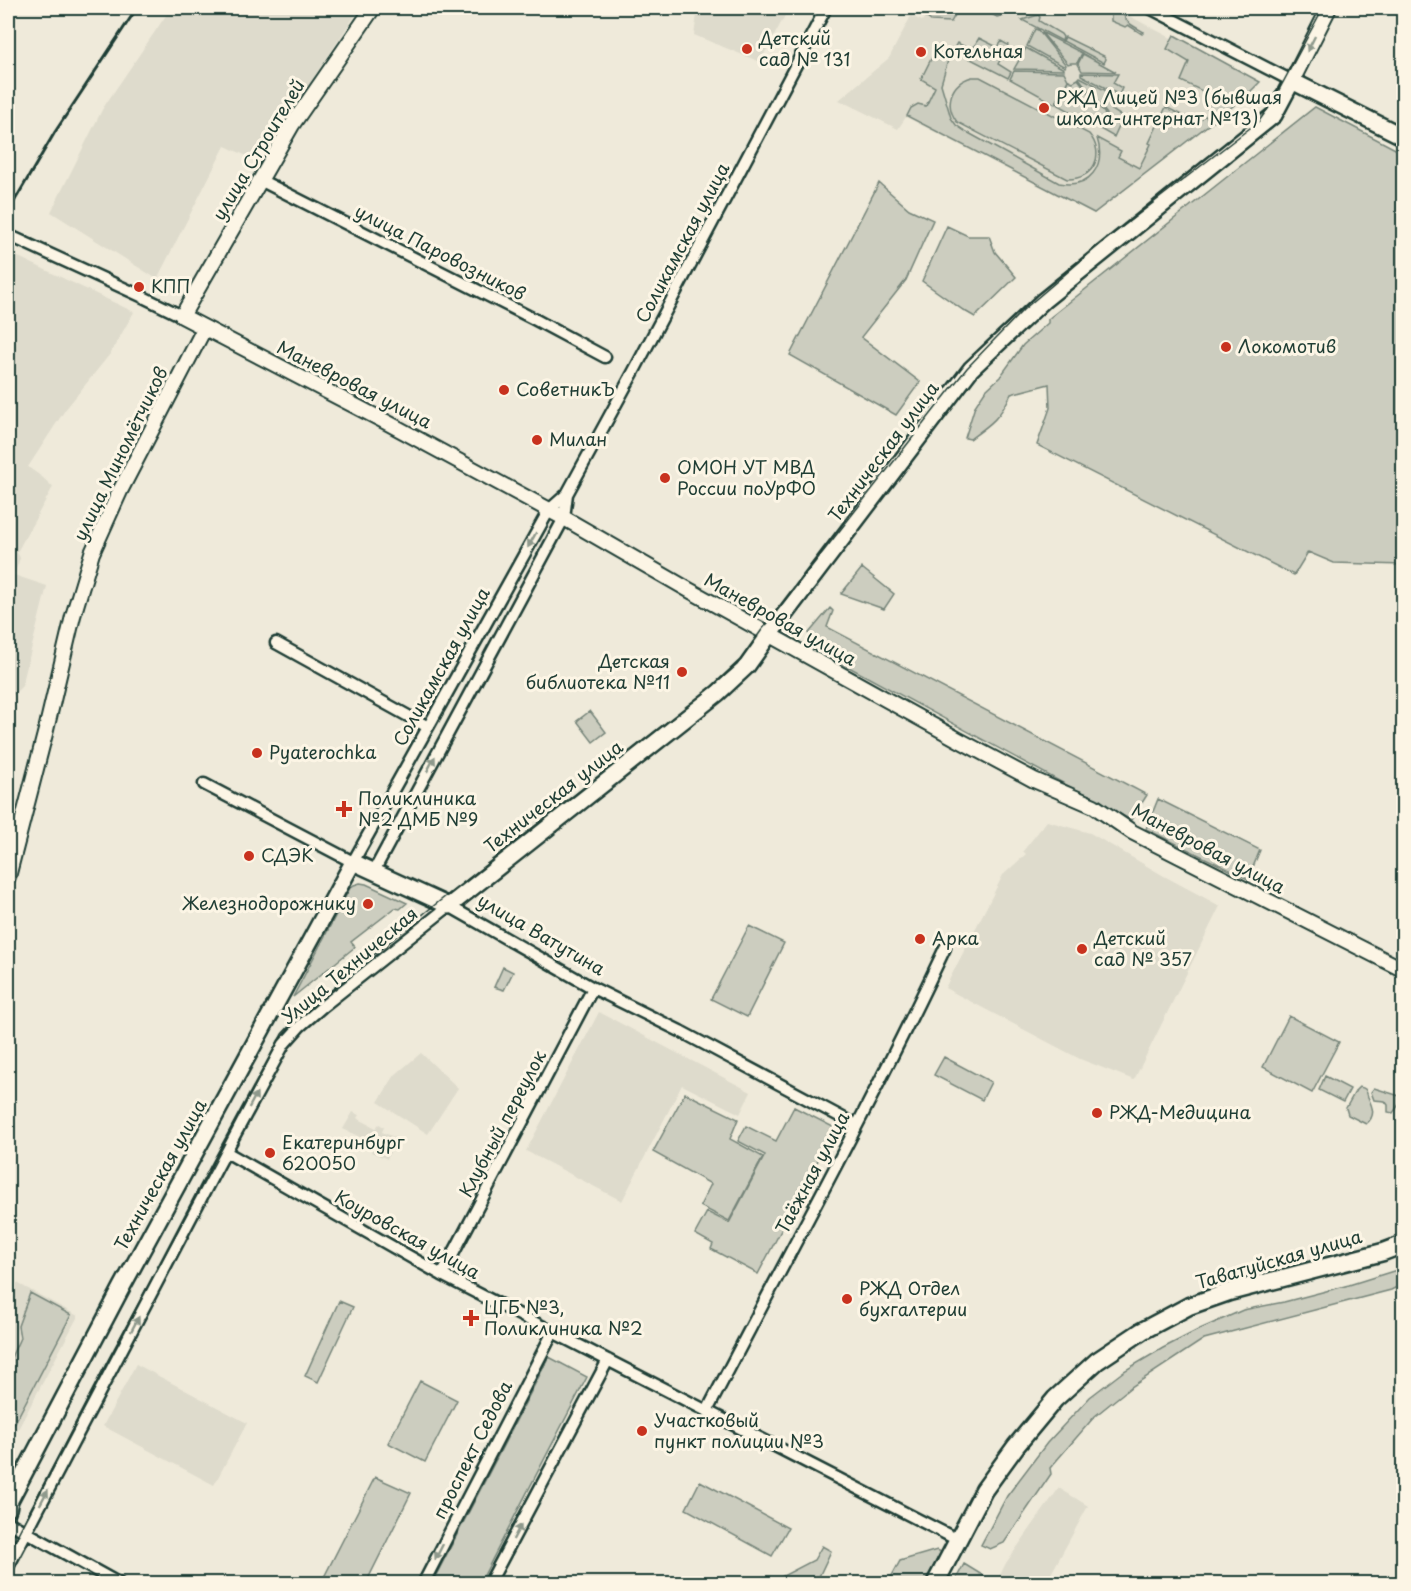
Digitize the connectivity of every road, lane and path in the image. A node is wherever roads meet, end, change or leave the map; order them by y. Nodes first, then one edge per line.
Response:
1 (373, 8) edge
2 (826, 8) edge
3 (1153, 8) edge
4 (1329, 8) edge
5 (1292, 81) junction
6 (1404, 137) edge
7 (260, 180) junction
8 (8, 235) edge
9 (182, 316) junction
10 (204, 329) junction
11 (605, 357) dead end
12 (567, 494) junction
13 (549, 510) junction
14 (564, 518) junction
15 (769, 635) junction
16 (276, 643) dead end
17 (428, 727) junction
18 (204, 784) dead end
19 (353, 862) junction
20 (374, 871) junction
21 (8, 877) edge
22 (449, 906) junction
23 (945, 948) dead end
24 (1404, 970) edge
25 (593, 988) junction
26 (856, 1125) junction
27 (226, 1152) junction
28 (1404, 1244) edge
29 (442, 1275) junction
30 (553, 1332) junction
31 (608, 1360) junction
32 (707, 1411) junction
33 (8, 1509) edge
34 (8, 1522) edge
35 (25, 1532) junction
36 (958, 1540) junction
37 (8, 1567) edge
38 (120, 1584) edge
39 (423, 1584) edge
40 (489, 1584) edge
41 (935, 1584) edge

1 - 7 street, улица Строителей
2 - 12 street, Соликамская улица
3 - 5 street
4 -> 5 street, Техническая улица
5 - 6 main road
5 - 15 main road, Техническая улица
7 - 9 street, улица Строителей
7 - 11 street, улица Паровозников
8 - 9 street, Маневровая улица
9 - 10 street, Маневровая улица
10 - 13 street, Маневровая улица
10 - 21 street, улица Миномётчиков
12 - 13 street, Соликамская улица
12 - 14 street, Соликамская улица
13 - 14 street, Маневровая улица
13 -> 17 street, Соликамская улица
14 - 15 street, Маневровая улица
20 -> 14 street, Соликамская улица
15 - 22 main road, Техническая улица
15 - 24 street, Маневровая улица
16 - 17 street
17 - 19 street, Соликамская улица
18 - 19 street, улица Ватутина
19 - 20 main road, улица Ватутина
19 - 33 main road, Техническая улица
20 - 22 main road, улица Ватутина
22 - 25 street, улица Ватутина
27 -> 22 street, Улица Техническая
23 - 26 street, Таёжная улица
25 - 26 street, улица Ватутина
25 - 29 street, Клубный переулок
26 - 32 street, Таёжная улица
27 - 29 street, Коуровская улица
35 -> 27 street, Улица Техническая
28 - 36 main road, Таватуйская улица
29 - 30 street, Коуровская улица
30 - 31 street, Коуровская улица
30 -> 39 street, проспект Седова
31 - 32 street, Коуровская улица
40 -> 31 street
32 - 36 street, Коуровская улица
34 - 35 street
35 - 37 street, Улица Техническая
35 - 38 street
36 - 41 main road, Таватуйская улица

